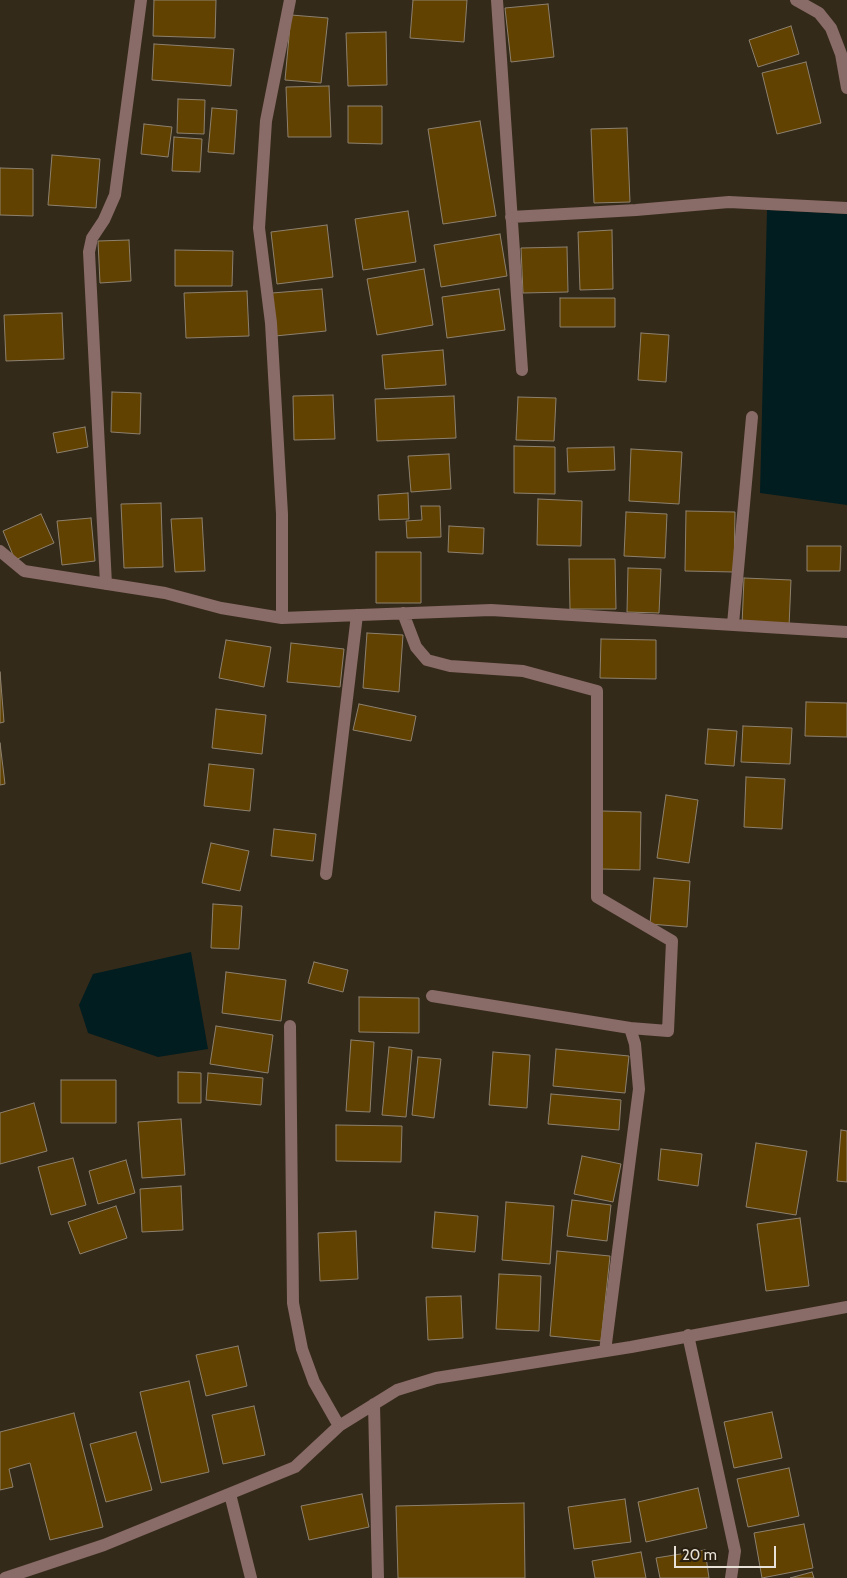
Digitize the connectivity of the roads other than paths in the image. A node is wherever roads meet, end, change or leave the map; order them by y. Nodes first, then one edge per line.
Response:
1 (142, 0) edge
2 (290, 0) edge
3 (497, 0) edge
4 (796, 0) edge
5 (847, 88) edge
6 (847, 208) edge
7 (512, 217) junction
8 (522, 370) dead end
9 (752, 417) dead end
10 (0, 551) edge
11 (106, 584) junction
12 (403, 613) junction
13 (357, 615) junction
14 (282, 618) junction
15 (733, 624) junction
16 (847, 632) edge
17 (326, 874) dead end
18 (432, 996) dead end
19 (290, 1026) dead end
20 (630, 1028) junction
21 (847, 1306) edge
22 (688, 1335) junction
23 (605, 1351) junction
24 (374, 1404) junction
25 (339, 1426) junction
26 (230, 1494) junction
27 (5, 1578) edge
28 (251, 1578) edge
29 (378, 1578) edge
30 (731, 1578) edge

1 - 11 street
2 - 14 street
3 - 7 street
4 - 5 street
6 - 7 street
7 - 8 street
9 - 15 street
10 - 11 street
11 - 14 street
12 - 13 street
12 - 15 street
12 - 20 street
13 - 14 street
13 - 17 street
15 - 16 street
18 - 20 street
19 - 25 street
20 - 23 street
21 - 22 street
22 - 23 street
22 - 30 street
23 - 24 street
24 - 25 street
24 - 29 street
25 - 26 street
26 - 27 street
26 - 28 street

